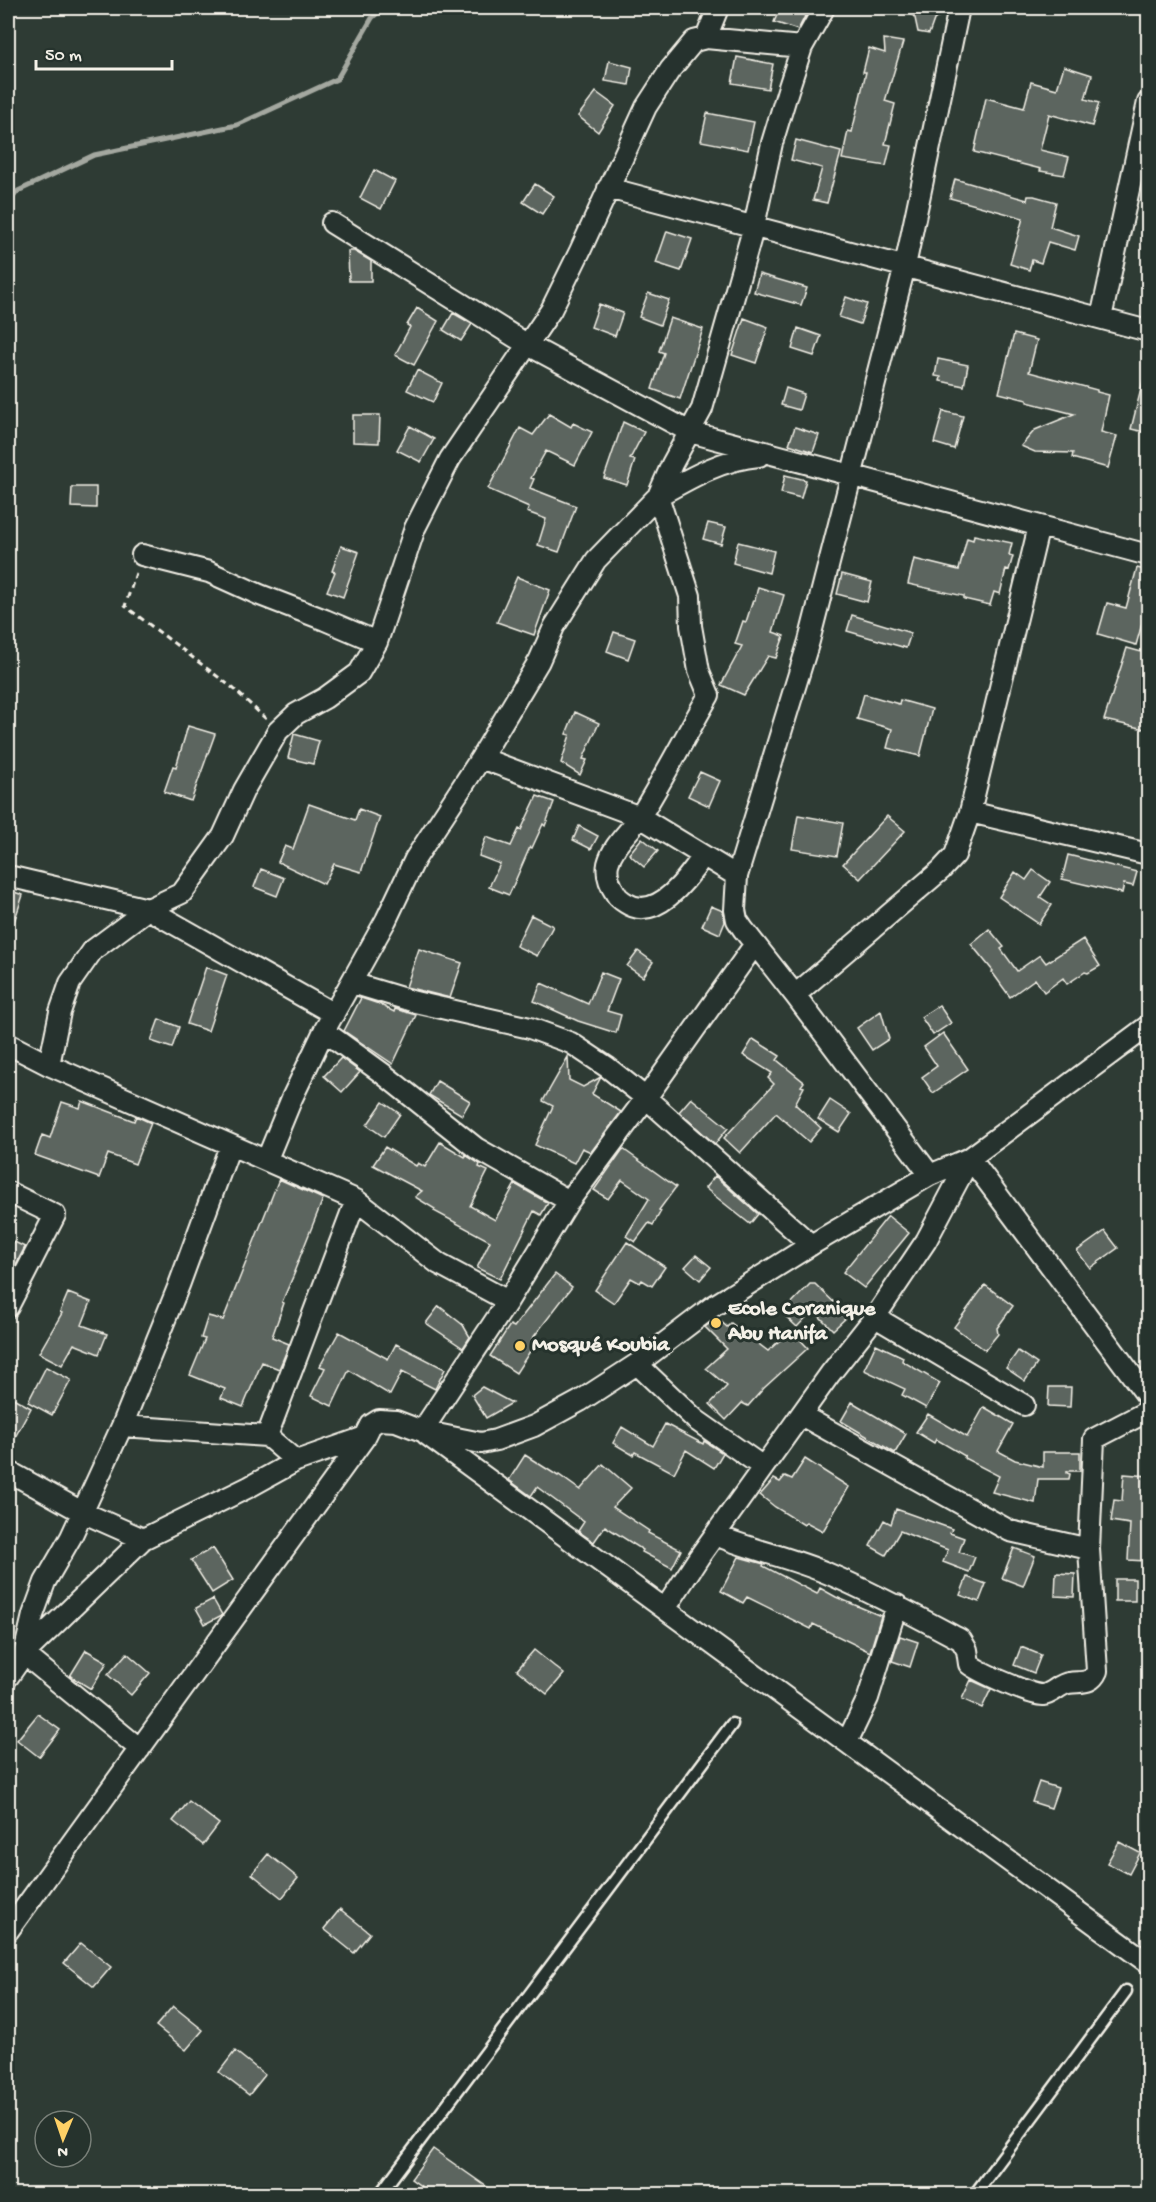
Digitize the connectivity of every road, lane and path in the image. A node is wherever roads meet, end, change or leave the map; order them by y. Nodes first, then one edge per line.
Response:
1 (718, 8) edge
2 (824, 8) edge
3 (959, 8) edge
4 (706, 38) junction
5 (802, 47) junction
6 (1149, 102) edge
7 (608, 188) junction
8 (332, 223) dead end
9 (754, 226) junction
10 (905, 266) junction
11 (1101, 318) junction
12 (1149, 331) edge
13 (528, 345) junction
14 (690, 432) junction
15 (771, 455) junction
16 (851, 476) junction
17 (658, 496) junction
18 (1039, 526) junction
19 (141, 555) joint
20 (1149, 555) edge
21 (377, 642) junction
22 (278, 731) junction
23 (481, 758) junction
24 (970, 812) junction
25 (640, 817) junction
26 (1149, 854) edge
27 (703, 856) junction
28 (8, 876) edge
29 (737, 876) junction
30 (148, 909) junction
31 (755, 944) junction
32 (352, 982) junction
33 (795, 995) junction
34 (334, 1014) junction
35 (1149, 1026) edge
36 (324, 1031) junction
37 (8, 1044) edge
38 (49, 1065) junction
39 (646, 1098) junction
40 (230, 1146) junction
41 (970, 1158) junction
42 (267, 1159) junction
43 (930, 1175) junction
44 (8, 1192) edge
45 (356, 1200) junction
46 (569, 1201) junction
47 (811, 1245) junction
48 (508, 1301) junction
49 (8, 1307) edge
50 (875, 1317) junction
51 (637, 1364) junction
52 (1149, 1397) edge
53 (1023, 1405) dead end
54 (1149, 1411) edge
55 (801, 1415) junction
56 (122, 1426) junction
57 (422, 1431) junction
58 (267, 1436) junction
59 (365, 1437) junction
60 (296, 1461) junction
61 (764, 1467) junction
62 (8, 1471) edge
63 (82, 1512) junction
64 (715, 1535) junction
65 (143, 1539) junction
66 (1089, 1548) junction
67 (897, 1605) junction
68 (665, 1609) junction
69 (24, 1654) junction
70 (8, 1677) edge
71 (732, 1724) dead end
72 (847, 1742) junction
73 (140, 1749) junction
74 (8, 1931) edge
75 (1149, 1962) edge
76 (1126, 1991) dead end
77 (380, 2194) edge
78 (975, 2194) edge

1 - 4 street
2 - 5 street
3 - 10 street
4 - 5 street
4 - 7 street
5 - 9 street
6 - 11 street
7 - 9 street
7 - 13 street
8 - 13 street
9 - 10 street
9 - 14 street
10 - 11 street
10 - 16 street
11 - 12 street
13 - 14 street
13 - 21 street
14 - 15 street
14 - 17 street
15 - 16 street
15 - 17 street
16 - 18 street
16 - 29 street
17 - 23 street
17 - 25 street
18 - 20 street
18 - 24 street
19 - 21 street
19 - 22 path
21 - 22 street
22 - 30 street
23 - 25 street
23 - 32 street
24 - 26 street
24 - 33 street
25 - 27 street
25 - 27 street
27 - 29 street
28 - 30 street
29 - 31 street
30 - 34 street
30 - 38 street
31 - 33 street
31 - 39 street
32 - 34 street
32 - 39 street
33 - 43 street
34 - 36 street
35 - 41 street
36 - 42 street
36 - 46 street
37 - 38 street
38 - 40 street
39 - 46 street
39 - 47 street
40 - 42 street
40 - 56 street
41 - 43 street
41 - 50 street
41 - 52 street
42 - 45 street
43 - 47 street
44 - 49 street
45 - 48 street
45 - 58 street
46 - 48 street
47 - 51 street
48 - 57 street
50 - 53 street
50 - 55 street
51 - 57 street
51 - 61 street
54 - 66 street
55 - 61 street
55 - 66 street
56 - 58 street
56 - 63 street
57 - 59 street
57 - 68 street
58 - 60 street
59 - 60 street
59 - 73 street
60 - 65 street
61 - 64 street
62 - 63 street
63 - 65 street
63 - 69 street
64 - 67 street
64 - 68 street
65 - 69 street
66 - 67 street
67 - 72 street
68 - 72 street
69 - 70 street
69 - 73 street
71 - 77 lane
72 - 75 street
73 - 74 street
76 - 78 lane

